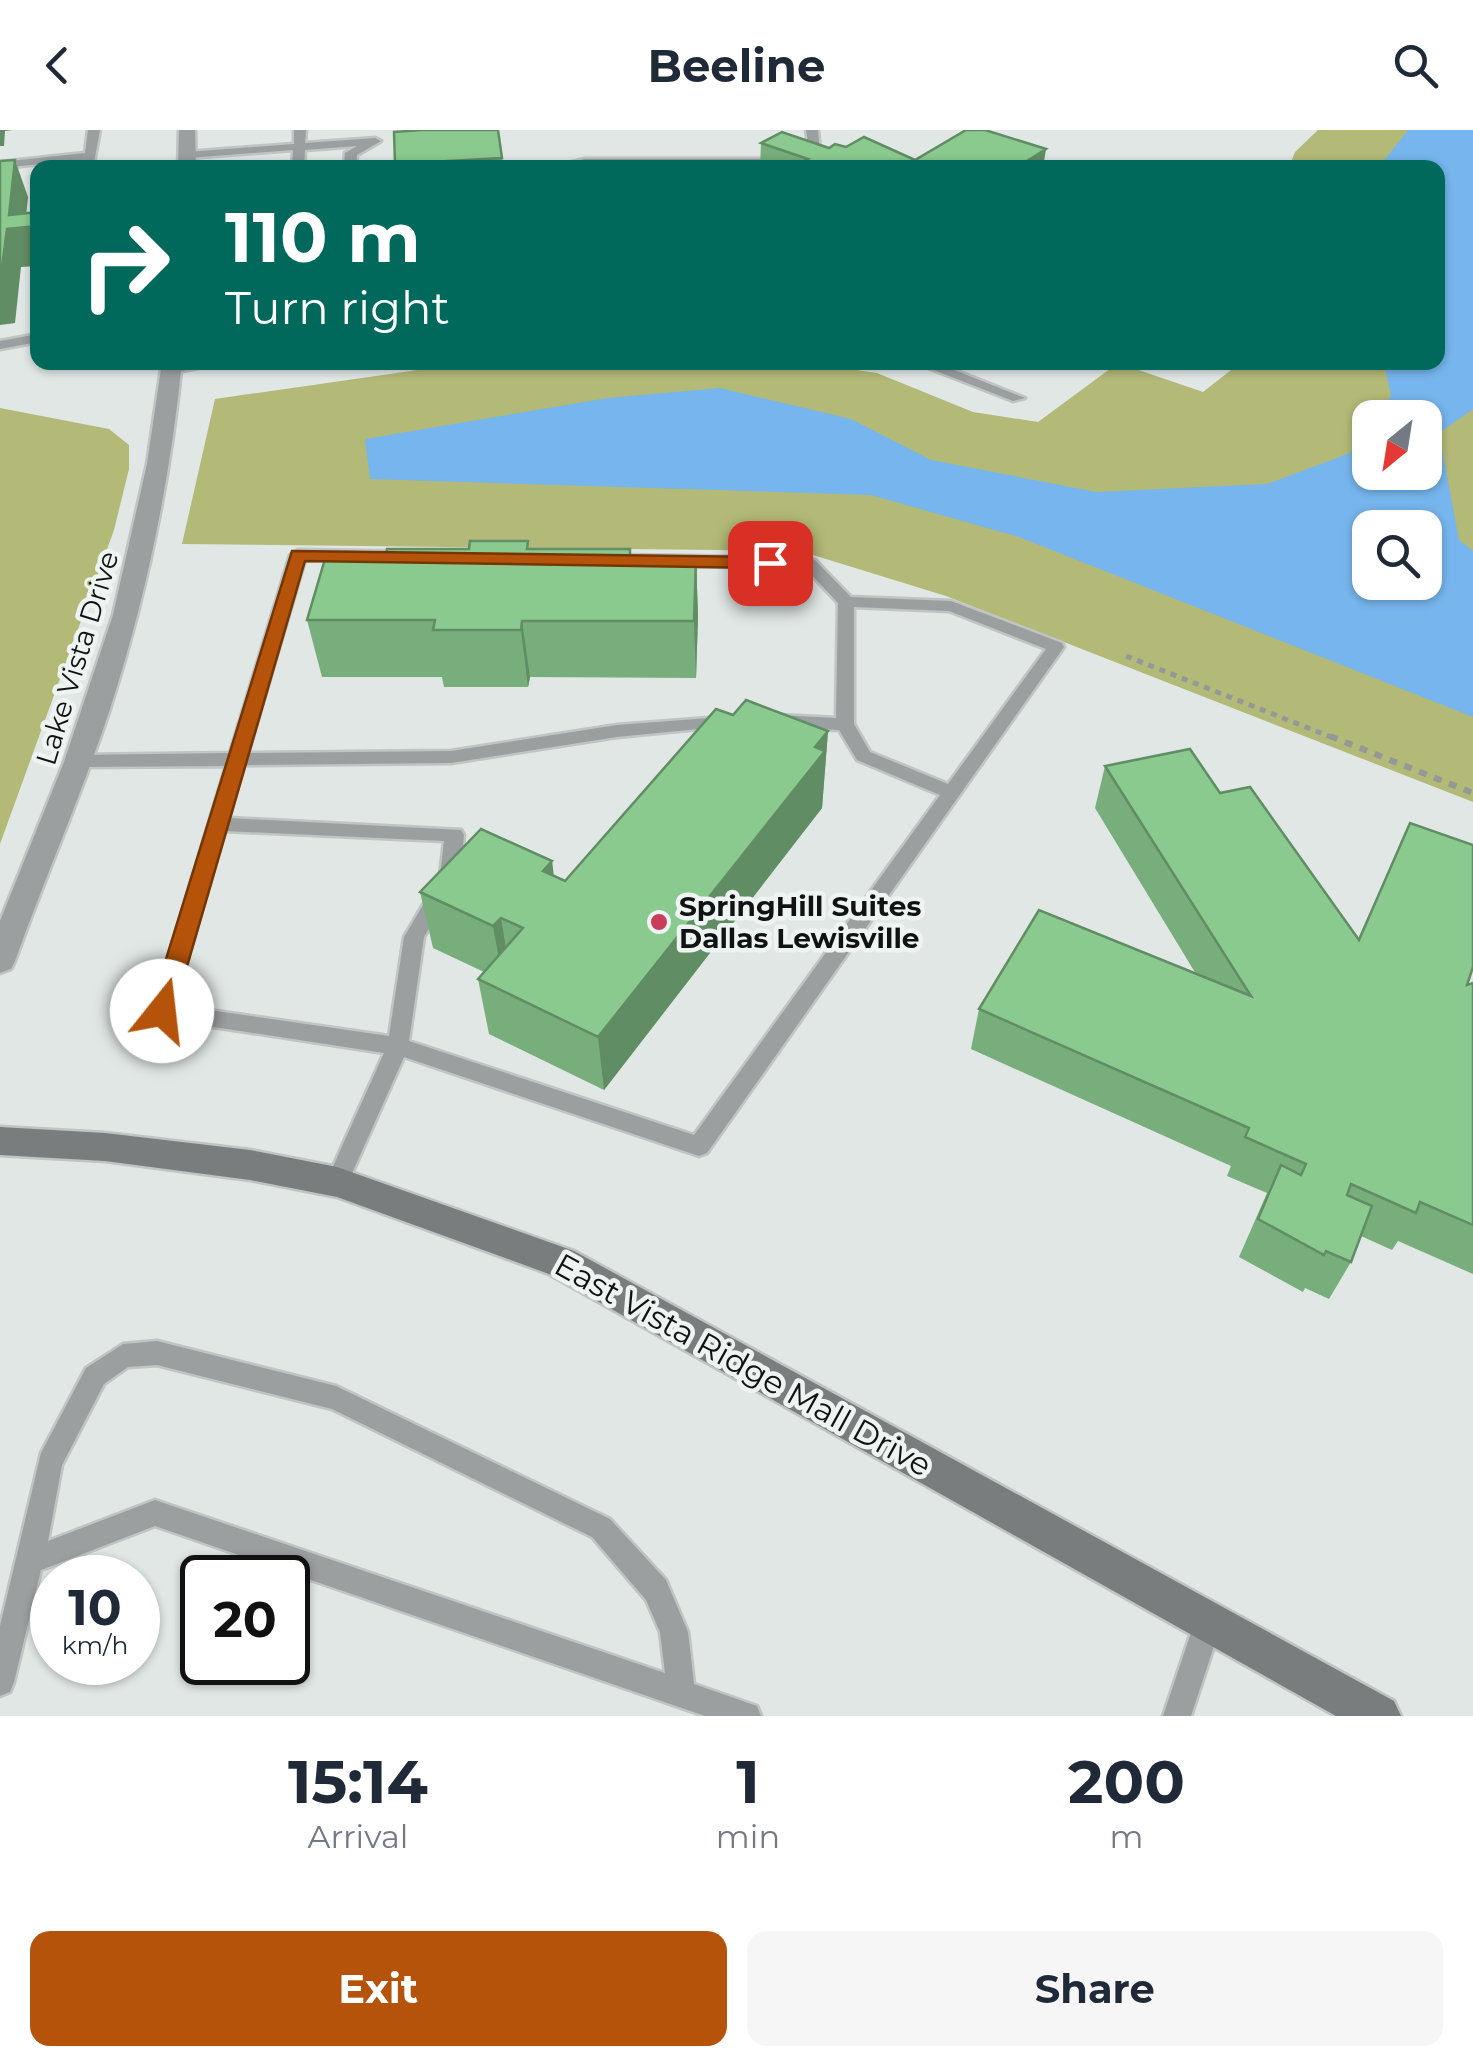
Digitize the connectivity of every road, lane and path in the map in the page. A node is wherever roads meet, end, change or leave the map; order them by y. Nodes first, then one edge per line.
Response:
1 (94, 130) edge
2 (187, 130) edge
3 (300, 130) edge
4 (812, 130) edge
5 (375, 136) edge
6 (297, 147) junction
7 (88, 160) edge
8 (187, 160) edge
9 (195, 160) edge
10 (298, 160) edge
11 (350, 160) edge
12 (822, 160) edge
13 (30, 164) edge
14 (0, 165) edge
15 (30, 339) edge
16 (0, 345) edge
17 (172, 370) edge
18 (942, 370) edge
19 (1018, 398) dead end
20 (846, 602) junction
21 (1126, 656) dead end
22 (845, 724) junction
23 (238, 758) junction
24 (78, 761) junction
25 (1473, 792) edge
26 (952, 793) junction
27 (218, 824) junction
28 (0, 960) edge
29 (398, 1046) junction
30 (0, 1141) edge
31 (337, 1182) junction
32 (31, 1555) edge
33 (46, 1555) edge
34 (30, 1561) edge
35 (1208, 1622) junction
36 (0, 1682) edge
37 (681, 1692) junction
38 (747, 1716) edge
39 (1178, 1716) edge
40 (1378, 1716) edge

1 - 7 lane
2 - 8 street
3 - 6 lane
4 - 12 lane
5 - 6 lane
5 - 11 lane
6 - 9 lane
6 - 10 lane
13 - 14 lane
15 - 16 lane
17 - 24 street, Lake Vista Drive
18 - 19 lane
20 - 22 lane
20 - 23 lane
20 - 26 lane
21 - 25 path
22 - 23 lane
22 - 26 lane
23 - 24 lane
23 - 27 lane
24 - 28 street, Lake Vista Drive
26 - 29 lane
27 - 29 lane
27 - 29 lane
29 - 31 lane
30 - 31 main road, East Vista Ridge Mall Drive
31 - 35 main road, East Vista Ridge Mall Drive
32 - 37 lane
33 - 37 lane
34 - 36 lane
35 - 39 lane
35 - 40 main road, East Vista Ridge Mall Drive
37 - 38 lane

